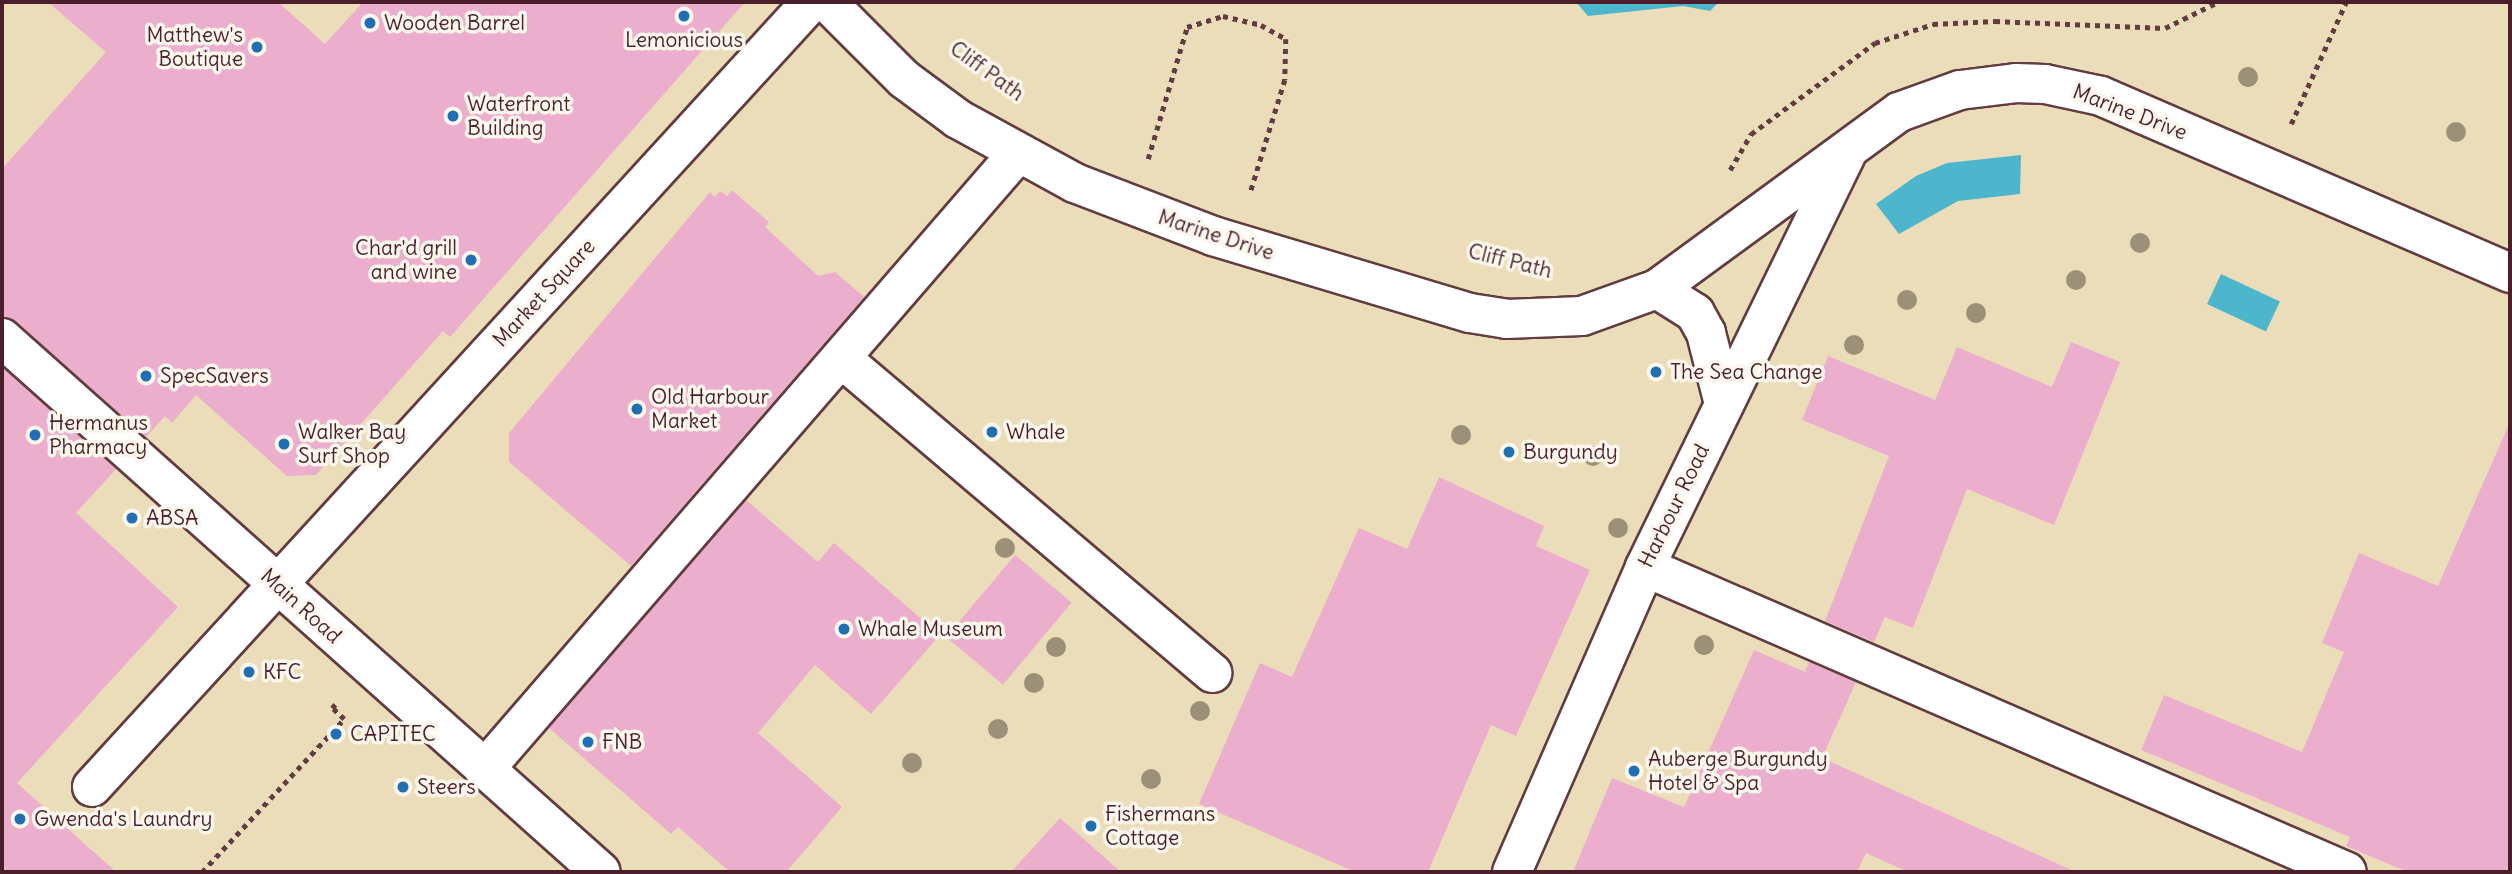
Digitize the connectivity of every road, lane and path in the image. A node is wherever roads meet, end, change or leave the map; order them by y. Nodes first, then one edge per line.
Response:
1 (811, 2) edge
2 (827, 2) edge
3 (2218, 2) edge
4 (2346, 2) edge
5 (1850, 147) junction
6 (1017, 154) junction
7 (2271, 170) junction
8 (1144, 172) dead end
9 (1725, 179) dead end
10 (1248, 202) dead end
11 (2510, 273) edge
12 (1657, 289) junction
13 (2, 338) edge
14 (841, 358) junction
15 (1724, 404) junction
16 (1645, 567) junction
17 (276, 584) junction
18 (369, 667) junction
19 (1213, 673) dead end
20 (484, 770) junction
21 (92, 787) dead end
22 (202, 872) edge
23 (601, 872) edge
24 (1512, 872) edge
25 (2347, 872) edge

1 - 17 street, Market Square
2 - 6 street, Marine Drive
3 - 9 path
4 - 7 path
5 - 7 street, Marine Drive
5 - 12 street, Marine Drive
5 - 15 street, Harbour Road
6 - 12 street, Marine Drive
6 - 14 street
7 - 11 street, Marine Drive
8 - 10 path
12 - 15 street
13 - 17 street, Main Road
14 - 19 street
14 - 20 street
15 - 16 street, Harbour Road
16 - 24 street, Harbour Road
16 - 25 street
17 - 18 street, Main Road
17 - 21 street, Market Square
18 - 20 street, Main Road
18 - 22 path
20 - 23 street, Main Road

